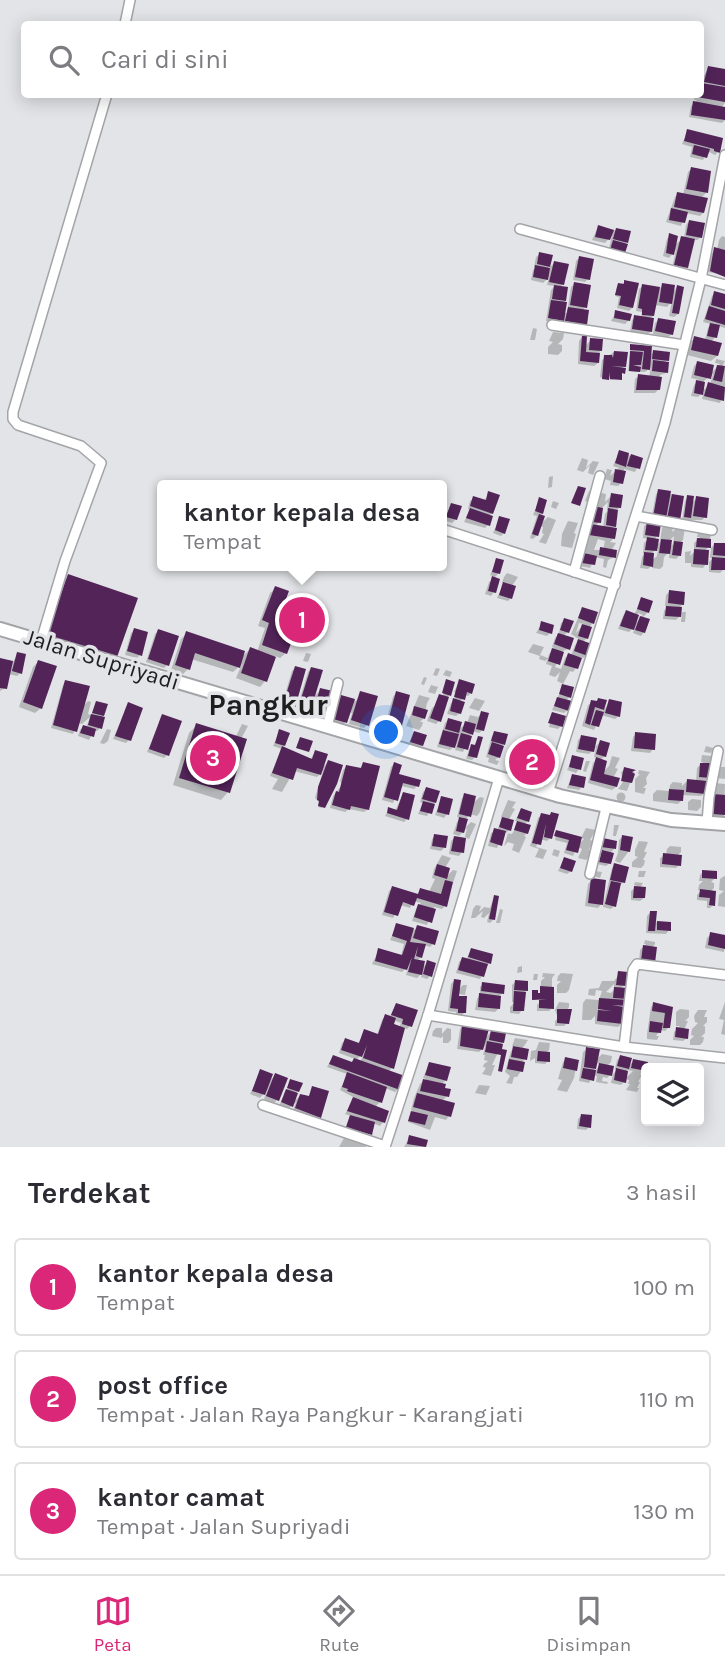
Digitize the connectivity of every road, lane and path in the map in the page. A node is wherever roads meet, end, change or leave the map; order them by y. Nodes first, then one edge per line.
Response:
1 (130, 0) edge
2 (126, 21) edge
3 (106, 98) edge
4 (725, 157) edge
5 (520, 229) dead end
6 (701, 279) junction
7 (725, 285) edge
8 (552, 325) dead end
9 (684, 345) junction
10 (600, 476) dead end
11 (636, 516) junction
12 (712, 530) dead end
13 (447, 531) edge
14 (574, 572) junction
15 (615, 585) junction
16 (0, 629) edge
17 (41, 641) junction
18 (338, 683) dead end
19 (327, 727) junction
20 (718, 751) dead end
21 (499, 778) junction
22 (548, 793) junction
23 (606, 807) junction
24 (706, 823) junction
25 (725, 824) edge
26 (590, 874) dead end
27 (725, 975) edge
28 (428, 1015) junction
29 (624, 1047) junction
30 (725, 1058) edge
31 (263, 1105) dead end
32 (385, 1146) edge

1 - 2 street
3 - 17 street
4 - 6 street
5 - 6 street
6 - 7 street
6 - 9 street
8 - 9 street
9 - 11 street
10 - 14 street
11 - 12 street
11 - 15 street
13 - 14 street
14 - 15 street
15 - 22 street
16 - 17 main road, Jalan Supriyadi
17 - 19 main road, Jalan Supriyadi
18 - 19 street
19 - 21 main road, Jalan Supriyadi
20 - 24 street
21 - 22 main road, Jalan Supriyadi
21 - 28 street
22 - 23 main road, Jalan Supriyadi
23 - 24 main road, Jalan Supriyadi
23 - 26 street
24 - 25 main road, Jalan Supriyadi
27 - 29 street
28 - 29 street
28 - 32 street
29 - 30 street
31 - 32 street

